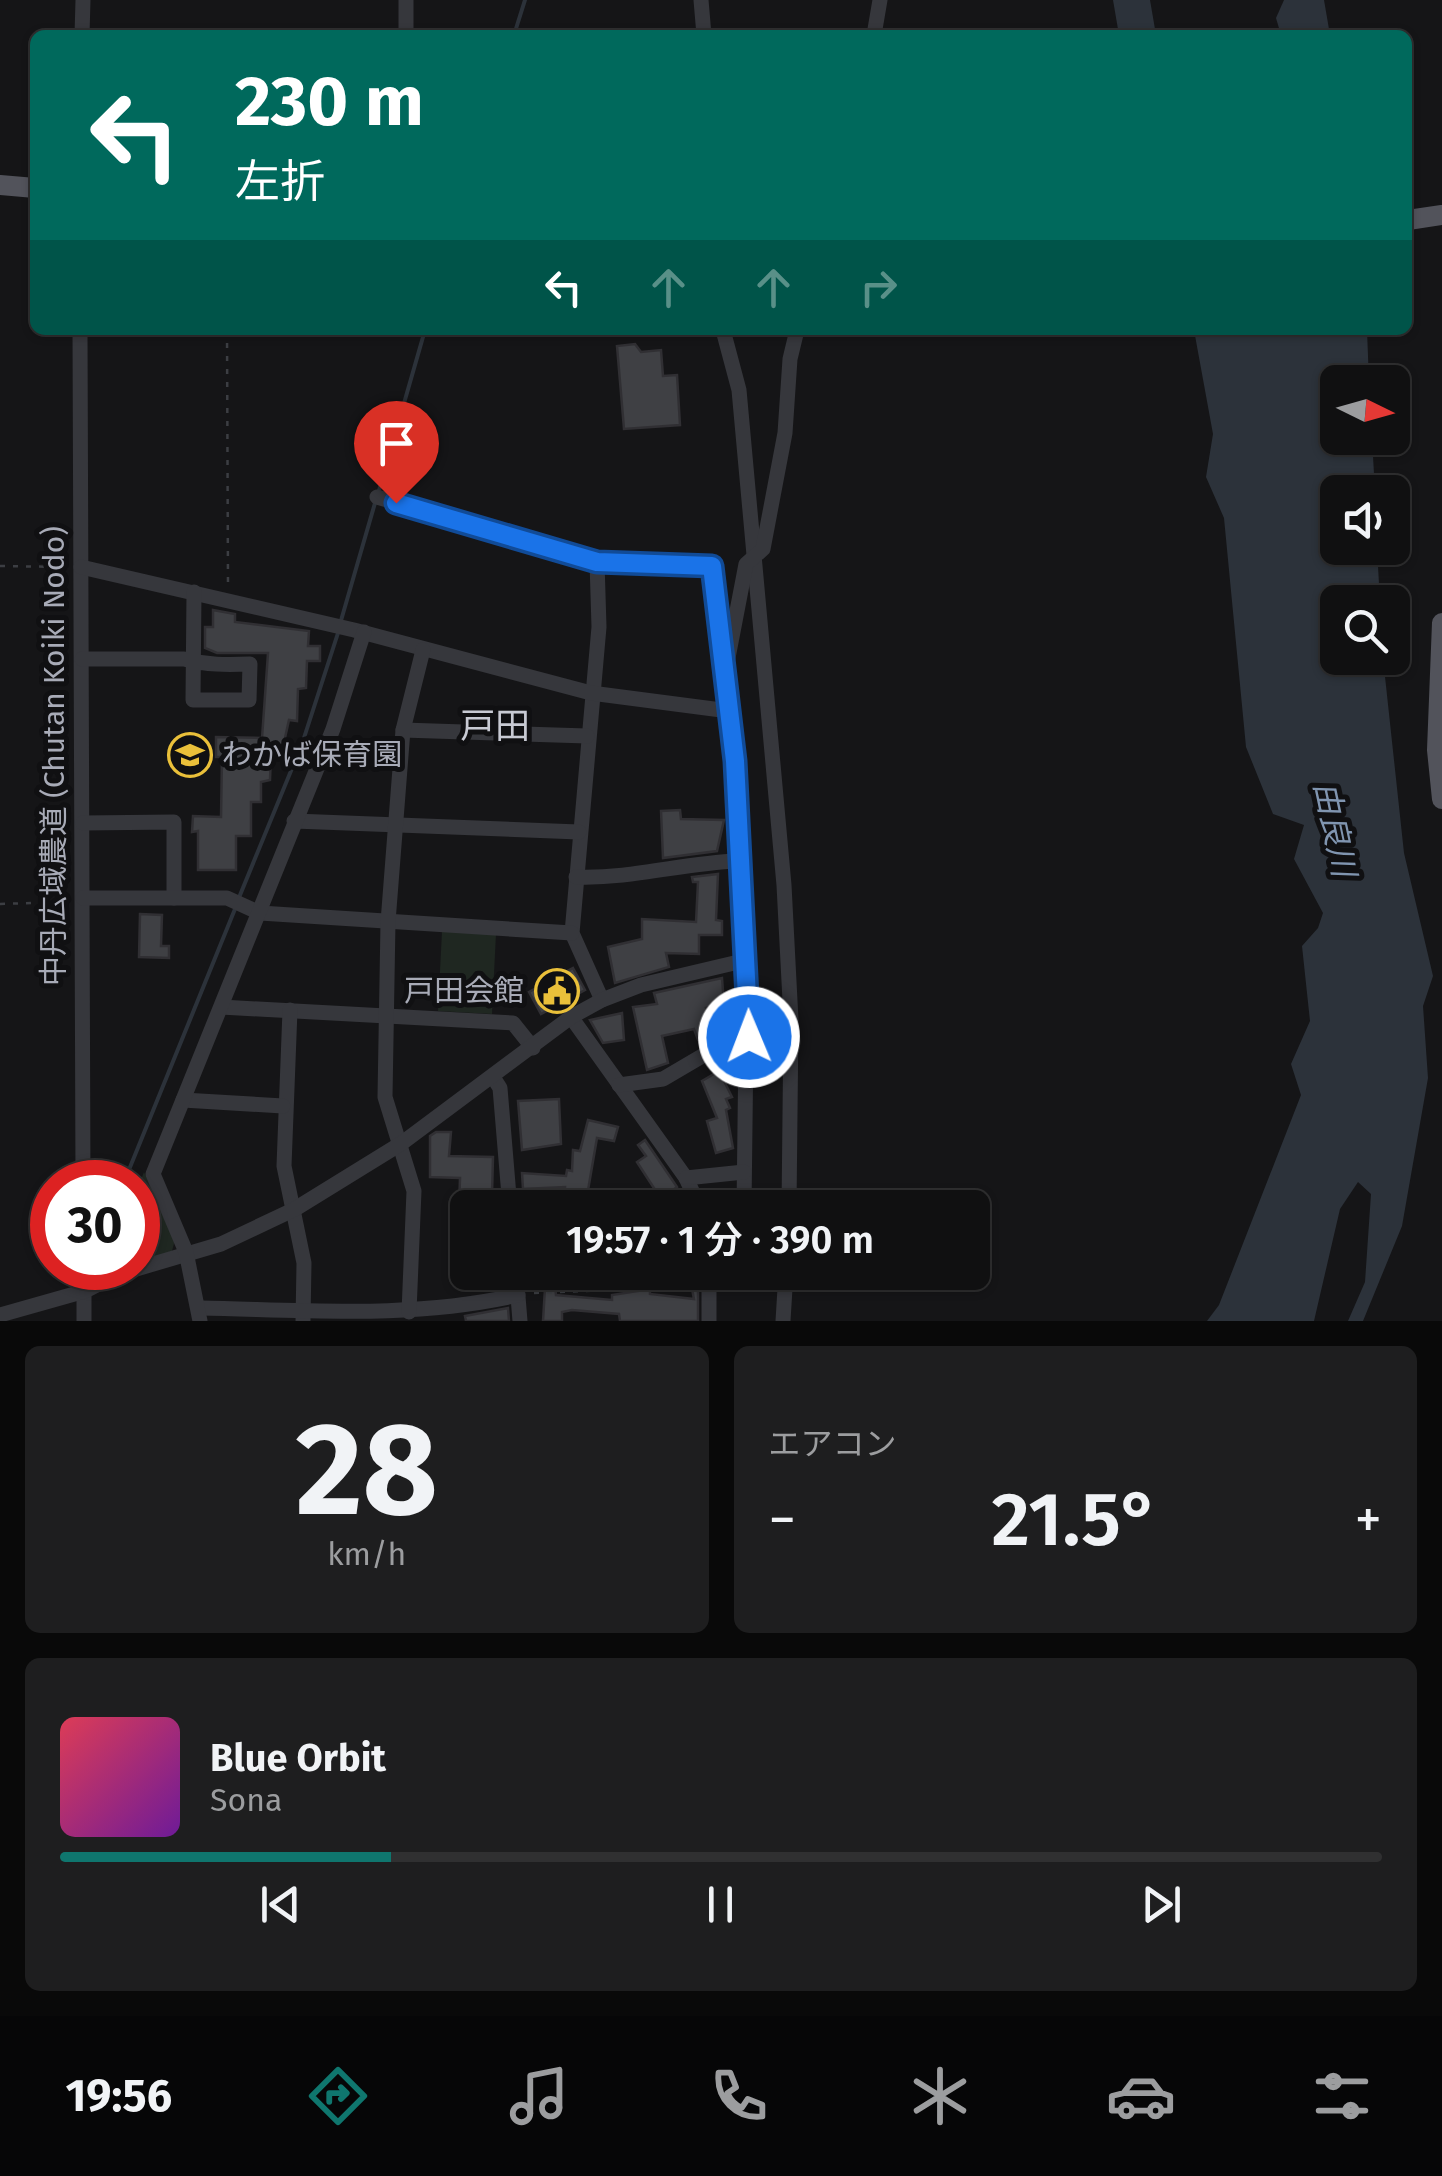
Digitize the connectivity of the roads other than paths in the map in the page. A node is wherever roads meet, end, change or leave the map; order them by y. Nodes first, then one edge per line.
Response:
1 (83, 0) edge
2 (406, 0) edge
3 (701, 0) edge
4 (880, 0) edge
5 (82, 30) edge
6 (406, 30) edge
7 (704, 30) edge
8 (875, 30) edge
9 (0, 186) edge
10 (30, 188) edge
11 (1442, 215) edge
12 (1412, 219) edge
13 (80, 335) edge
14 (724, 335) edge
15 (796, 335) edge
16 (377, 497) dead end
17 (755, 554) junction
18 (597, 562) junction
19 (81, 567) junction
20 (189, 591) junction
21 (1442, 623) edge
22 (359, 631) junction
23 (423, 650) junction
24 (82, 659) junction
25 (726, 671) junction
26 (591, 693) junction
27 (729, 711) junction
28 (403, 730) junction
29 (587, 736) junction
30 (1442, 799) edge
31 (294, 821) junction
32 (83, 823) junction
33 (396, 827) junction
34 (579, 832) junction
35 (738, 860) junction
36 (576, 877) junction
37 (82, 898) junction
38 (174, 898) junction
39 (256, 911) junction
40 (388, 922) junction
41 (572, 933) junction
42 (747, 960) junction
43 (602, 1000) junction
44 (222, 1007) junction
45 (290, 1010) junction
46 (386, 1015) junction
47 (571, 1017) junction
48 (749, 1037) junction
49 (533, 1048) junction
50 (494, 1077) junction
51 (619, 1085) junction
52 (183, 1100) junction
53 (283, 1106) junction
54 (402, 1143) junction
55 (83, 1160) edge
56 (744, 1172) junction
57 (686, 1178) junction
58 (508, 1190) edge
59 (692, 1190) edge
60 (744, 1190) edge
61 (789, 1190) edge
62 (295, 1209) junction
63 (186, 1252) junction
64 (518, 1290) edge
65 (709, 1290) edge
66 (785, 1290) edge
67 (84, 1291) junction
68 (518, 1294) junction
69 (0, 1314) edge
70 (416, 1314) edge
71 (201, 1315) edge
72 (304, 1316) edge
73 (84, 1321) edge
74 (520, 1321) edge
75 (709, 1321) edge
76 (783, 1321) edge

1 - 5 street
2 - 6 street
3 - 7 street
4 - 8 street
9 - 10 main road
11 - 12 main road
13 - 19 street, 中丹広域農道 (Chutan Koiki Nodo)
14 - 17 street
15 - 17 street
16 - 18 street
17 - 25 street
17 - 61 street
18 - 25 street
18 - 26 street
19 - 20 street
19 - 24 street, 中丹広域農道 (Chutan Koiki Nodo)
20 - 22 street
20 - 24 street
21 - 30 main road
22 - 23 street
22 - 31 street
23 - 26 street
23 - 28 street
24 - 32 street, 中丹広域農道 (Chutan Koiki Nodo)
25 - 27 street
26 - 27 street
26 - 29 street
27 - 35 street
28 - 29 street
28 - 33 street
29 - 34 street
31 - 33 street
31 - 39 street
32 - 37 street, 中丹広域農道 (Chutan Koiki Nodo)
32 - 38 street
33 - 34 street
33 - 40 street
34 - 36 street
35 - 36 street
35 - 42 street
36 - 41 street
37 - 38 street
37 - 55 street, 中丹広域農道 (Chutan Koiki Nodo)
38 - 39 street
39 - 40 street
39 - 44 street
40 - 41 street
40 - 46 street
41 - 43 street
42 - 43 street
42 - 48 street
43 - 47 street
44 - 45 street
44 - 52 street
45 - 46 street
45 - 53 street
46 - 49 street
46 - 54 street
47 - 49 street
47 - 51 street
48 - 51 street
48 - 56 street
49 - 50 street
50 - 54 street
50 - 58 street
51 - 57 street
52 - 53 street
52 - 63 street
53 - 62 street
54 - 62 street
54 - 70 street
56 - 57 street
56 - 60 street
57 - 59 street
62 - 63 street
62 - 72 street
63 - 67 street
63 - 71 street
64 - 68 street
65 - 75 street
66 - 76 street
67 - 69 street
67 - 73 street
68 - 70 street
68 - 74 street
70 - 72 street
71 - 72 street

